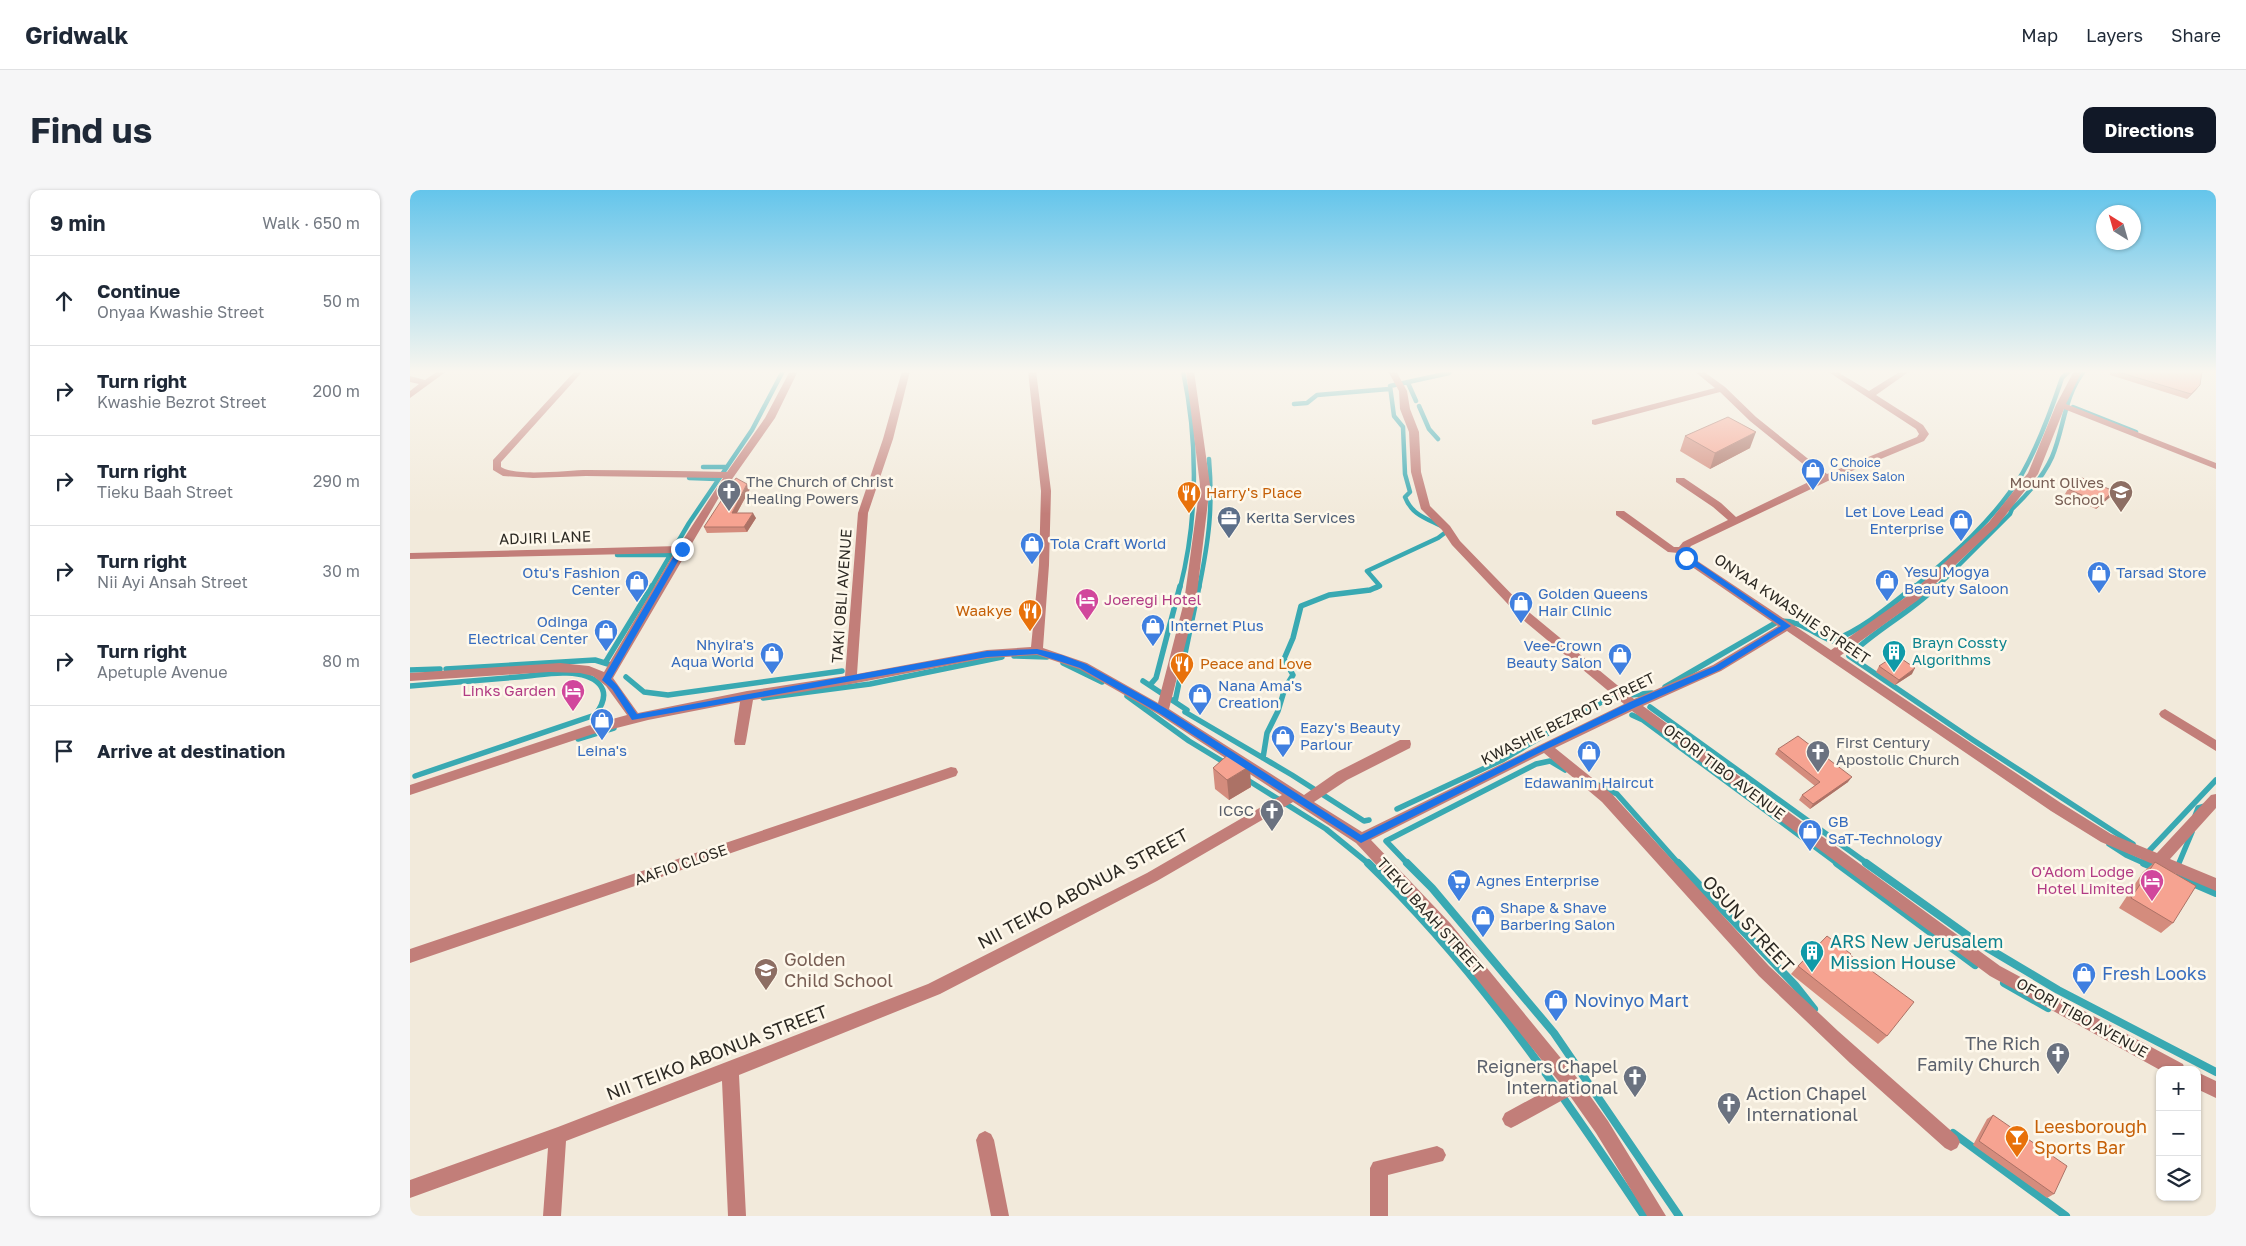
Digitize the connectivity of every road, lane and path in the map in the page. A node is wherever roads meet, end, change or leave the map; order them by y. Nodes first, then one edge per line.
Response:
1 (535, 419) edge
2 (769, 419) edge
3 (893, 419) edge
4 (1038, 419) edge
5 (1196, 419) edge
6 (1408, 419) edge
7 (1606, 419) edge
8 (1753, 419) edge
9 (1907, 419) edge
10 (2055, 419) edge
11 (2096, 419) edge
12 (1595, 422) dead end
13 (2216, 466) edge
14 (730, 475) junction
15 (1826, 478) junction
16 (1680, 480) dead end
17 (1620, 513) dead end
18 (1736, 522) junction
19 (682, 549) junction
20 (1682, 550) junction
21 (410, 556) edge
22 (1787, 626) junction
23 (1037, 651) junction
24 (1832, 655) junction
25 (410, 677) edge
26 (606, 680) junction
27 (850, 680) junction
28 (747, 696) junction
29 (1633, 705) junction
30 (1162, 711) junction
31 (2164, 714) dead end
32 (635, 718) junction
33 (740, 741) dead end
34 (1405, 744) dead end
35 (2216, 746) edge
36 (1544, 747) junction
37 (951, 772) dead end
38 (410, 790) edge
39 (1299, 799) junction
40 (2216, 799) edge
41 (1361, 840) junction
42 (2159, 862) junction
43 (2216, 885) edge
44 (410, 956) edge
45 (2170, 1066) edge
46 (730, 1070) junction
47 (2201, 1082) edge
48 (1572, 1085) junction
49 (2216, 1090) edge
50 (1511, 1119) dead end
51 (558, 1136) junction
52 (985, 1140) dead end
53 (1951, 1142) dead end
54 (1437, 1155) dead end
55 (410, 1189) edge
56 (552, 1216) edge
57 (737, 1216) edge
58 (1000, 1216) edge
59 (1379, 1216) edge
60 (1657, 1216) edge

1 - 14 street
2 - 14 street
3 - 27 street, TAKI OBLI AVENUE
4 - 23 street
5 - 30 street
6 - 29 street, OFORI TIBO AVENUE
7 - 12 street
8 - 15 street
9 - 15 street, ONYAA KWASHIE STREET
10 - 24 street
11 - 13 street
14 - 19 street
15 - 18 street, ONYAA KWASHIE STREET
16 - 18 street
17 - 20 street
18 - 20 street, ONYAA KWASHIE STREET
19 - 21 street, ADJIRI LANE
19 - 26 street
20 - 22 street, ONYAA KWASHIE STREET
22 - 24 street, ONYAA KWASHIE STREET
22 - 29 street, KWASHIE BEZROT STREET
23 - 27 street, TIEKU BAAH STREET
23 - 30 street, TIEKU BAAH STREET
24 - 42 street, ONYAA KWASHIE STREET
25 - 26 street
26 - 32 street
27 - 28 street, TIEKU BAAH STREET
28 - 32 street, TIEKU BAAH STREET
28 - 33 street
29 - 36 street, KWASHIE BEZROT STREET
29 - 45 street, OFORI TIBO AVENUE
30 - 39 street, TIEKU BAAH STREET
31 - 35 street
32 - 38 street, TIEKU BAAH STREET
34 - 39 street, NII TEIKO ABONUA STREET
36 - 41 street, KWASHIE BEZROT STREET
36 - 53 street, OSUN STREET
37 - 44 street, AAFIO CLOSE
39 - 41 street, TIEKU BAAH STREET
39 - 46 street, NII TEIKO ABONUA STREET
40 - 42 street
41 - 48 street, TIEKU BAAH STREET
42 - 43 street, ONYAA KWASHIE STREET
46 - 51 street, NII TEIKO ABONUA STREET
46 - 57 street
47 - 49 street
48 - 50 street
48 - 60 street, TIEKU BAAH STREET
51 - 55 street, NII TEIKO ABONUA STREET
51 - 56 street
52 - 58 street
54 - 59 street

